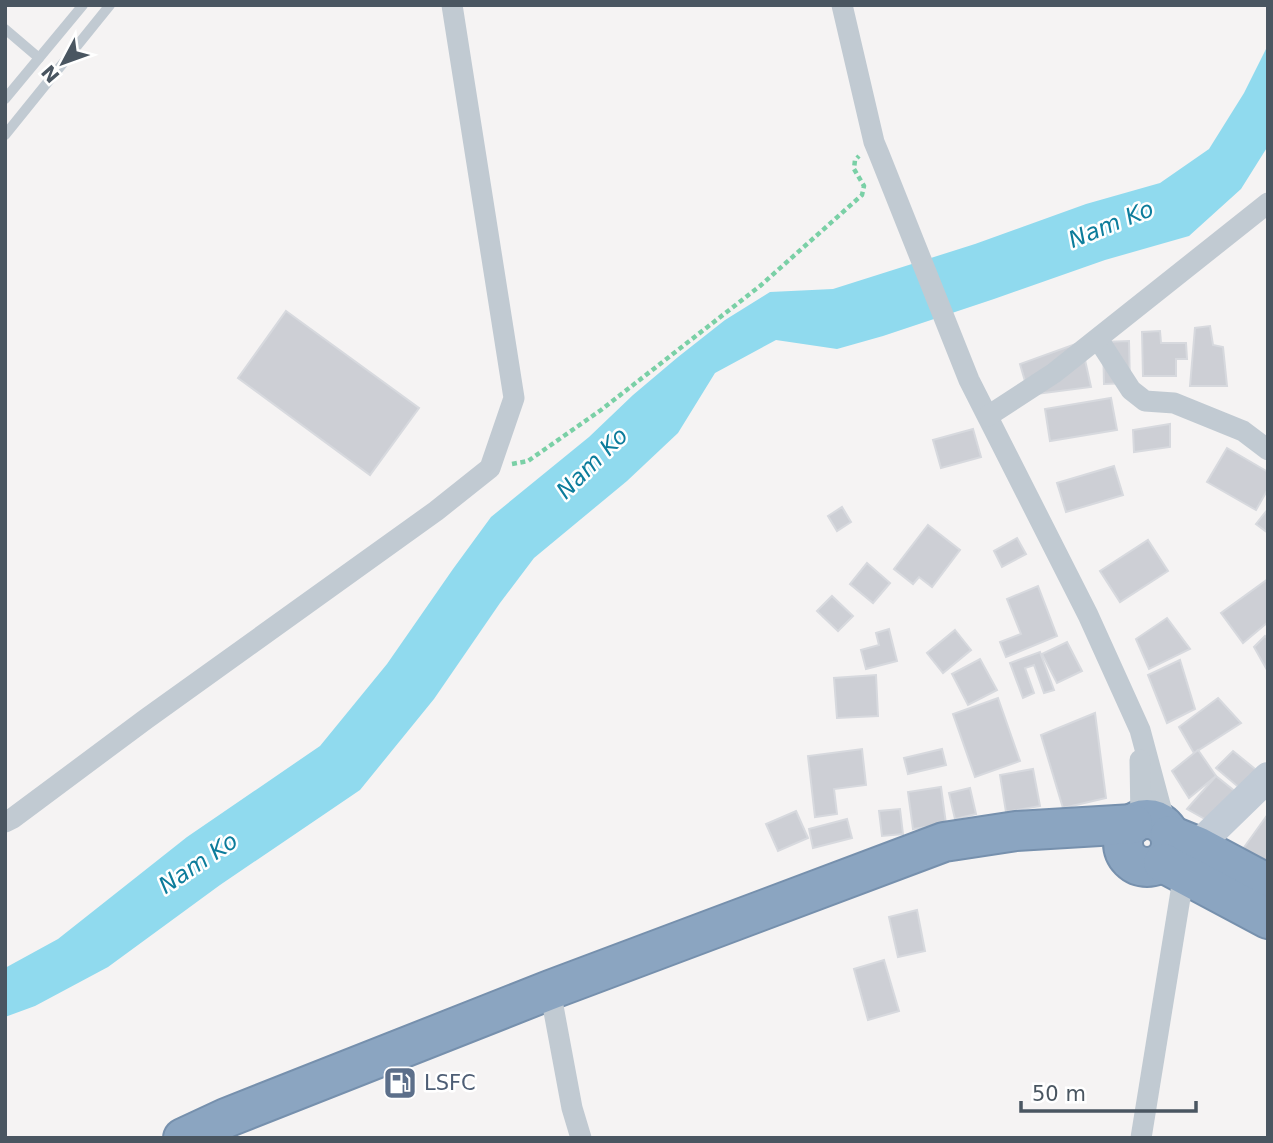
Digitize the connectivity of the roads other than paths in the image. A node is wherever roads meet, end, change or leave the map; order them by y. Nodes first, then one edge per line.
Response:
1 (83, 5) edge
2 (110, 5) edge
3 (452, 5) edge
4 (842, 5) edge
5 (5, 29) edge
6 (39, 58) junction
7 (5, 99) edge
8 (5, 135) edge
9 (1268, 203) edge
10 (1098, 339) junction
11 (988, 416) junction
12 (1268, 450) edge
13 (1268, 777) edge
14 (5, 822) edge
15 (1160, 843) junction
16 (1268, 884) edge
17 (1268, 919) edge
18 (550, 990) junction
19 (226, 1128) edge
20 (183, 1138) edge
21 (582, 1138) edge
22 (1141, 1138) edge

1 - 6 lane
2 - 8 lane
3 - 14 street
4 - 11 street
5 - 6 lane
6 - 7 lane
9 - 10 street
10 - 11 street
10 - 12 street
11 - 15 street
13 - 15 street
15 - 16 highway
15 - 17 highway
15 - 18 highway
15 - 22 street
18 - 19 highway
18 - 21 street
19 - 20 highway

